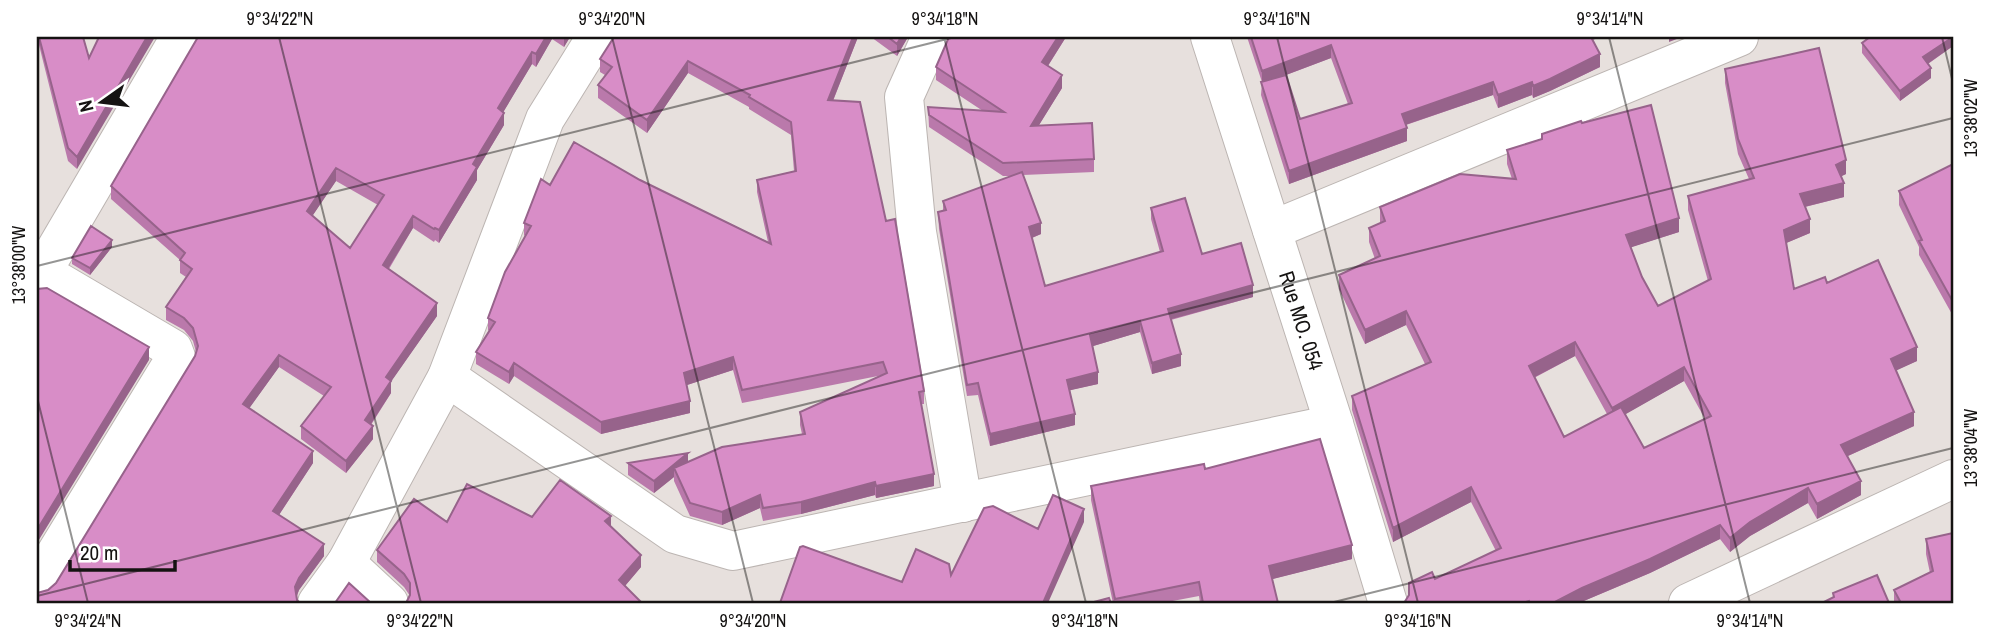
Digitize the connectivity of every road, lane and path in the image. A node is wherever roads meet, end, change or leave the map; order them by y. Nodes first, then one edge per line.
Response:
1 (180, 37) edge
2 (596, 37) edge
3 (931, 37) edge
4 (1210, 37) edge
5 (1739, 37) edge
6 (1272, 230) junction
7 (39, 276) edge
8 (447, 377) junction
9 (1334, 424) junction
10 (1953, 479) edge
11 (963, 503) junction
12 (346, 563) junction
13 (37, 584) edge
14 (317, 603) edge
15 (389, 603) edge
16 (1388, 603) edge
17 (1688, 603) edge

1 - 7 street
2 - 8 street
3 - 11 street
4 - 6 street, Rue MO. 054
5 - 6 street
6 - 9 street, Rue MO. 054
7 - 13 street
8 - 11 street
8 - 12 street
9 - 11 street
9 - 16 street, Rue MO. 054
10 - 17 street
12 - 14 street
12 - 15 street

